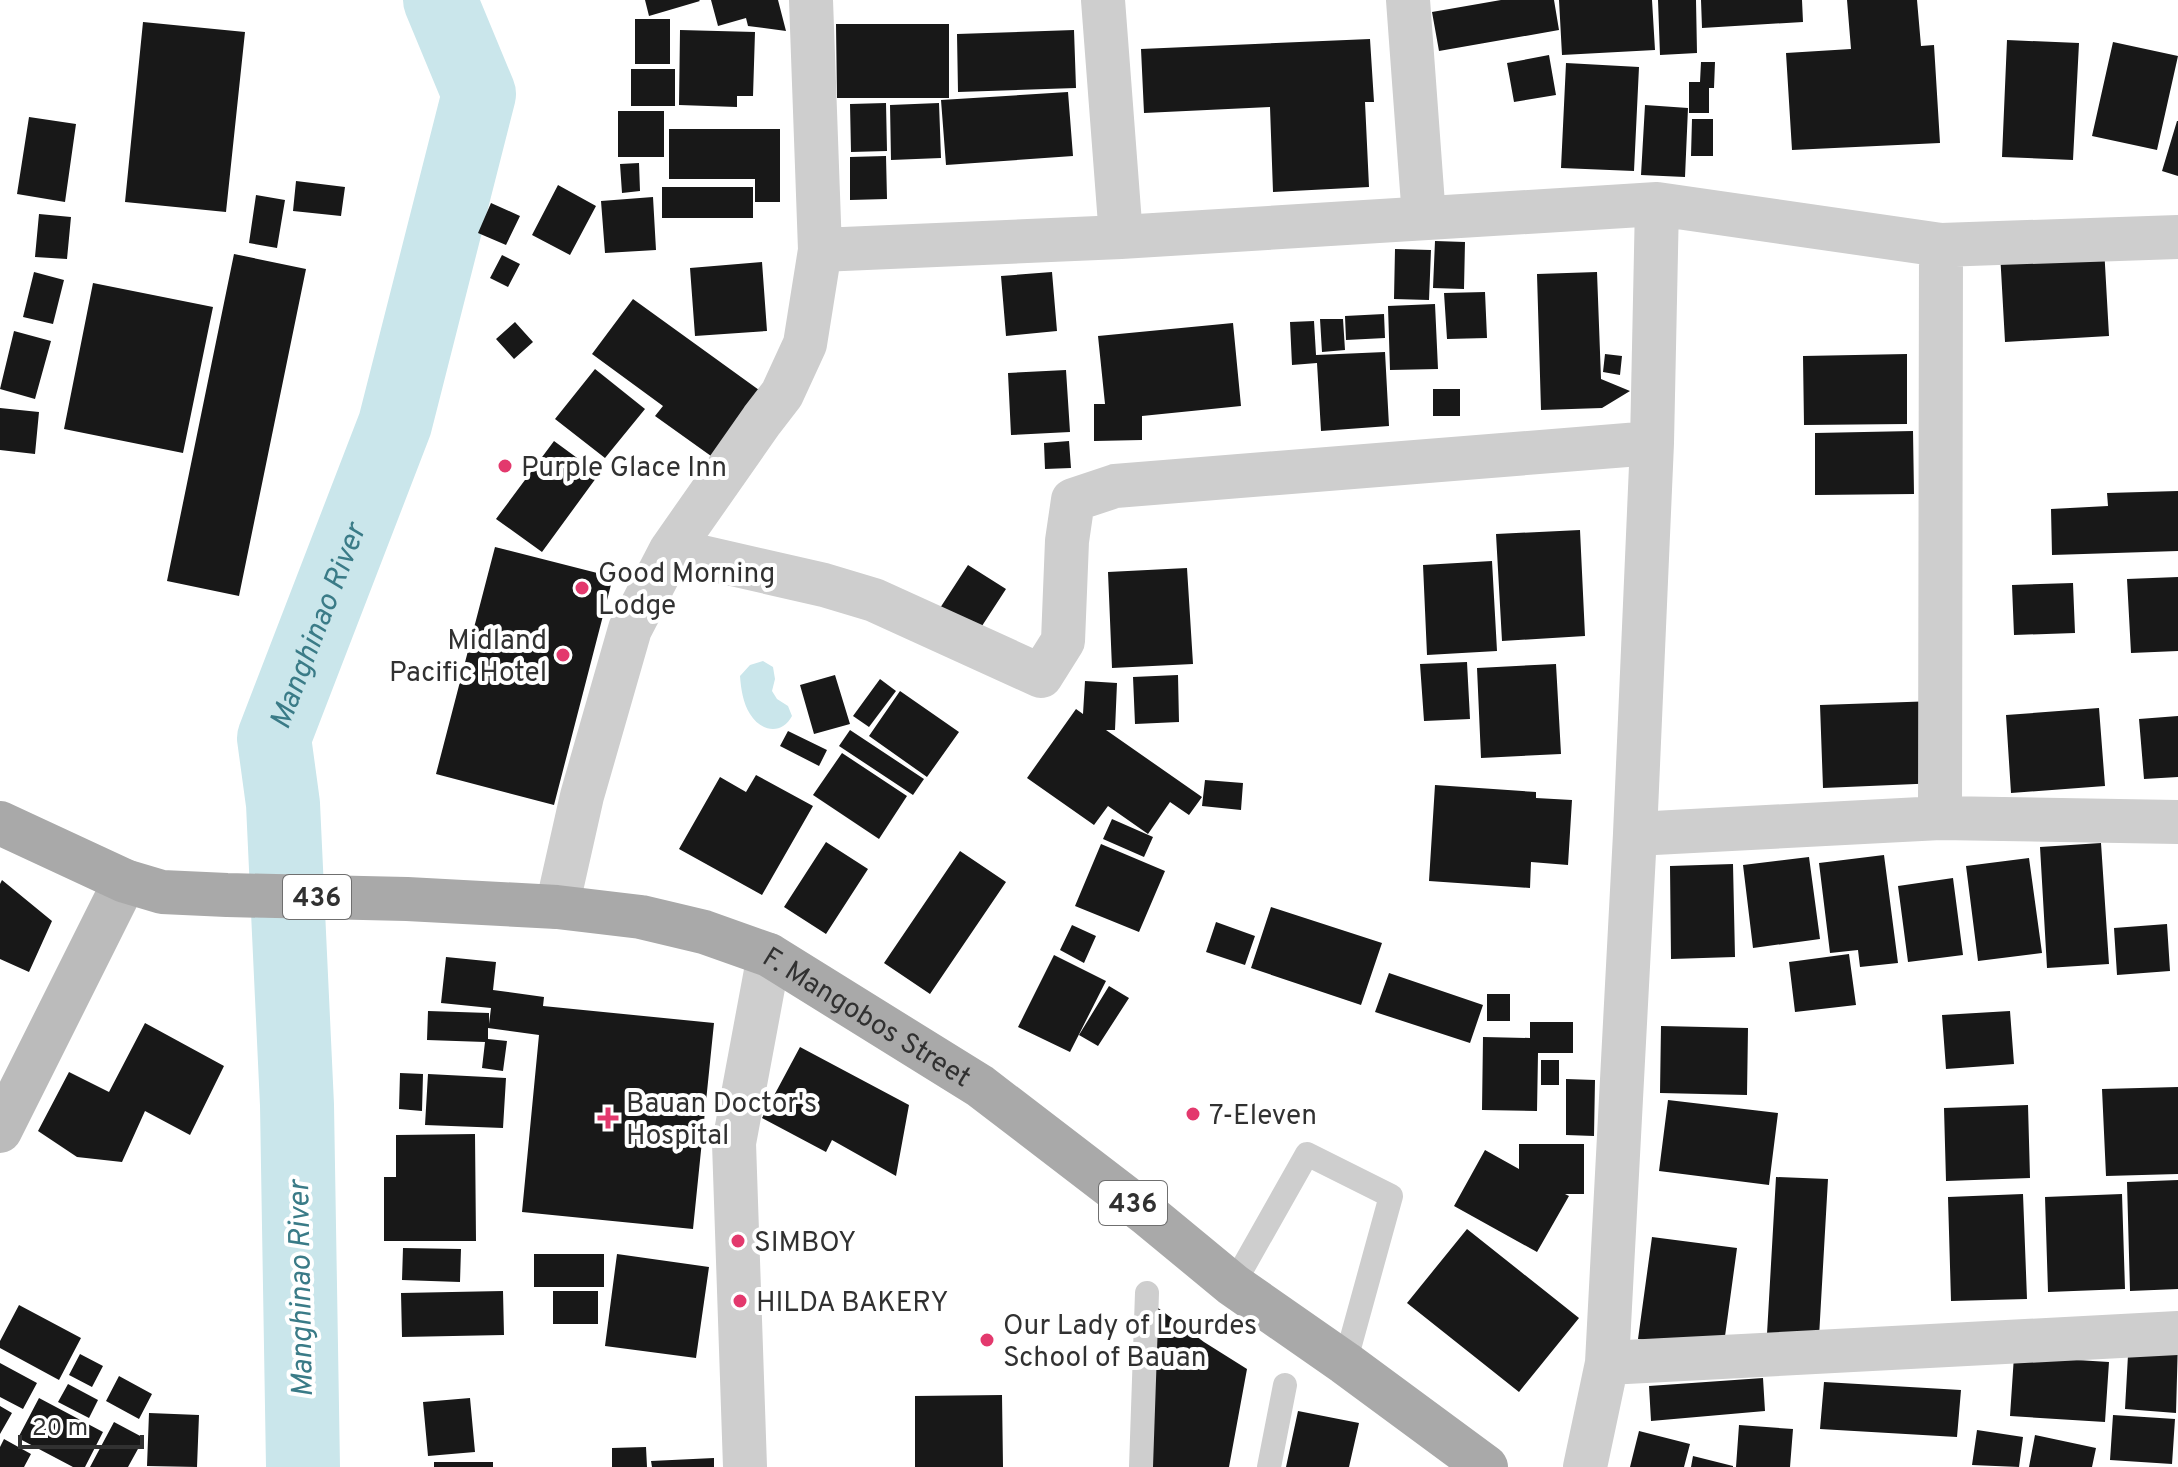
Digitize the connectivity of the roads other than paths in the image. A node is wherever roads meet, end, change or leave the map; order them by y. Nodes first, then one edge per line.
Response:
1 (811, 0) edge
2 (1103, 0) edge
3 (1408, 0) edge
4 (1657, 204) junction
5 (1424, 218) junction
6 (1121, 237) junction
7 (2178, 237) edge
8 (1941, 245) junction
9 (820, 250) junction
10 (1652, 443) junction
11 (671, 550) junction
12 (1940, 818) junction
13 (2178, 822) edge
14 (0, 823) edge
15 (1635, 834) junction
16 (125, 881) junction
17 (557, 907) junction
18 (769, 955) junction
19 (0, 1131) edge
20 (1233, 1285) junction
21 (1147, 1293) dead end
22 (2178, 1333) edge
23 (1345, 1363) junction
24 (1607, 1363) junction
25 (1285, 1385) dead end
26 (745, 1467) edge
27 (1141, 1467) edge
28 (1269, 1467) edge
29 (1486, 1467) edge
30 (1585, 1467) edge

1 - 9 street
2 - 6 street
3 - 5 street
4 - 5 street
4 - 8 street
4 - 10 street
5 - 6 street
6 - 9 street
7 - 8 street
8 - 12 street
9 - 11 street
10 - 11 street
10 - 15 street
11 - 17 street
12 - 13 street
12 - 15 street
14 - 16 main road, 436
15 - 24 street
16 - 17 main road, F. Mangobos Street / 436
16 - 19 main road
17 - 18 main road, F. Mangobos Street / 436
18 - 20 main road, F. Mangobos Street / 436
18 - 26 street
20 - 23 main road, F. Mangobos Street / 436
20 - 23 lane
21 - 27 lane
22 - 24 street
23 - 29 main road, F. Mangobos Street / 436
24 - 30 street
25 - 28 lane

